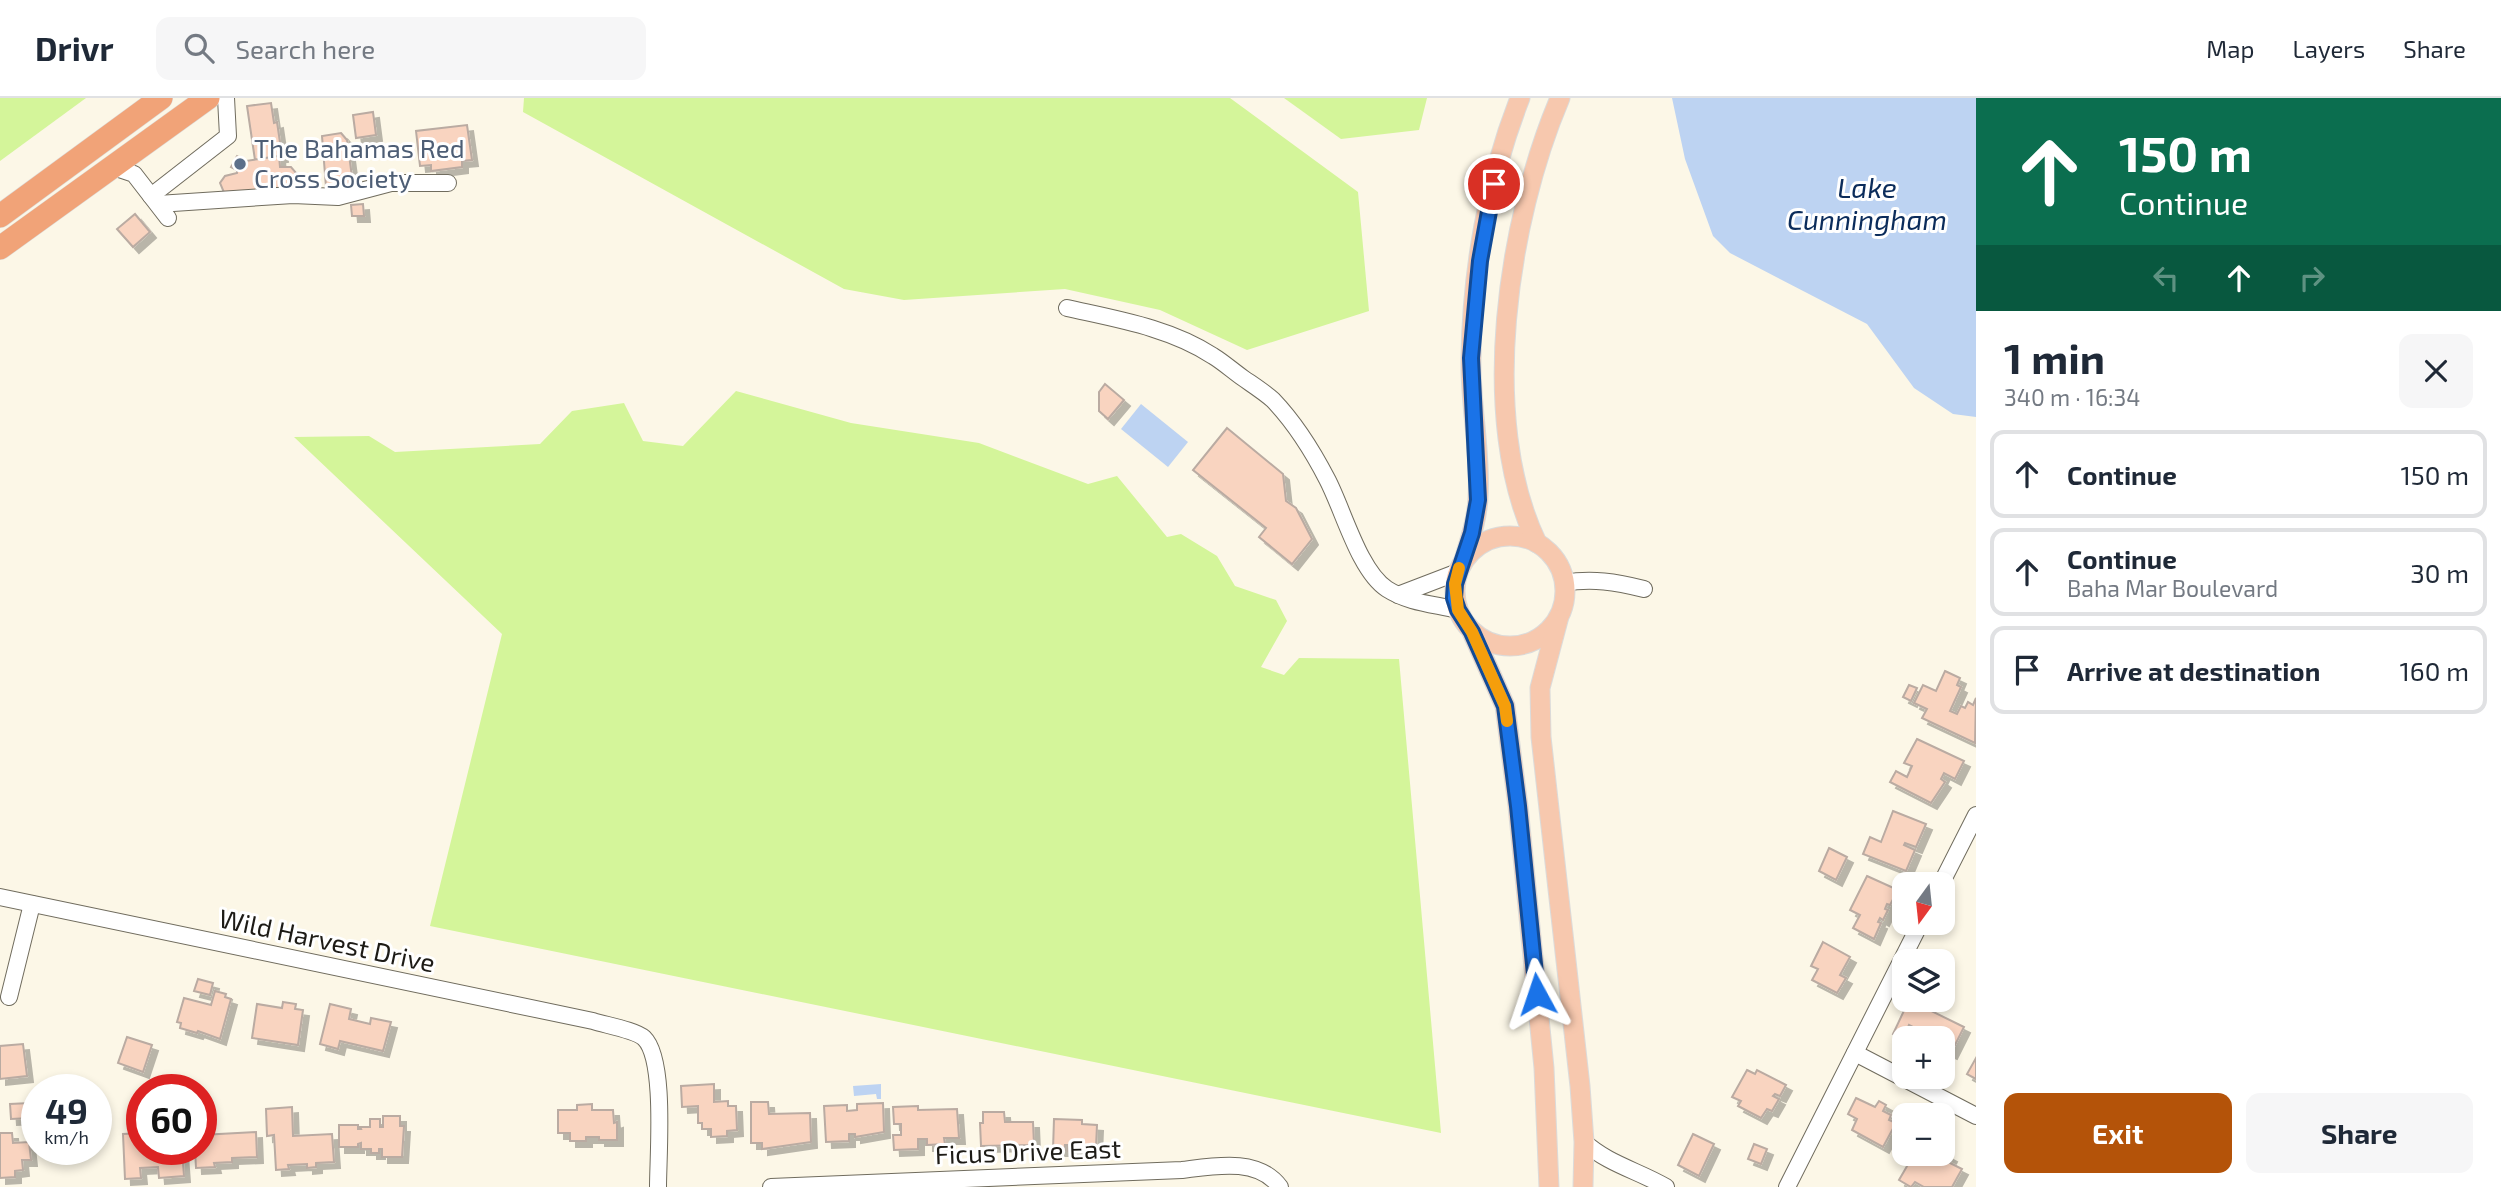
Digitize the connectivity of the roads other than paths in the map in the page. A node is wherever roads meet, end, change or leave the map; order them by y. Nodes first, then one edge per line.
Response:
1 (161, 98) edge
2 (208, 98) edge
3 (226, 98) edge
4 (1520, 98) edge
5 (1560, 98) edge
6 (113, 167) junction
7 (448, 183) dead end
8 (154, 200) junction
9 (0, 216) edge
10 (168, 218) dead end
11 (0, 248) edge
12 (1067, 308) dead end
13 (1537, 543) junction
14 (1461, 566) junction
15 (1564, 583) junction
16 (1644, 589) dead end
17 (1398, 596) junction
18 (1458, 610) junction
19 (1558, 620) junction
20 (1472, 632) junction
21 (1974, 822) edge
22 (1947, 872) edge
23 (0, 897) edge
24 (32, 904) junction
25 (1914, 935) edge
26 (9, 997) dead end
27 (1855, 1053) junction
28 (1976, 1116) edge
29 (1584, 1142) junction
30 (658, 1187) edge
31 (771, 1187) edge
32 (1280, 1187) edge
33 (1549, 1187) edge
34 (1583, 1187) edge
35 (1666, 1187) edge
36 (1787, 1187) edge

1 - 9 highway
2 - 6 highway
3 - 8 street
4 - 14 main road
5 - 13 main road
6 - 8 street
6 - 11 highway
7 - 8 street
8 - 10 street
12 - 17 street
13 - 14 main road
13 - 15 main road
14 - 17 street
14 - 18 main road
15 - 16 street
15 - 19 main road
17 - 18 street
18 - 20 main road
19 - 20 main road
19 - 29 main road
20 - 33 main road
21 - 22 street
23 - 24 street, Wild Harvest Drive
24 - 26 street
24 - 30 street, Wild Harvest Drive
25 - 27 street
27 - 28 street
27 - 36 street
29 - 34 main road
29 - 35 street
31 - 32 street, Ficus Drive East

